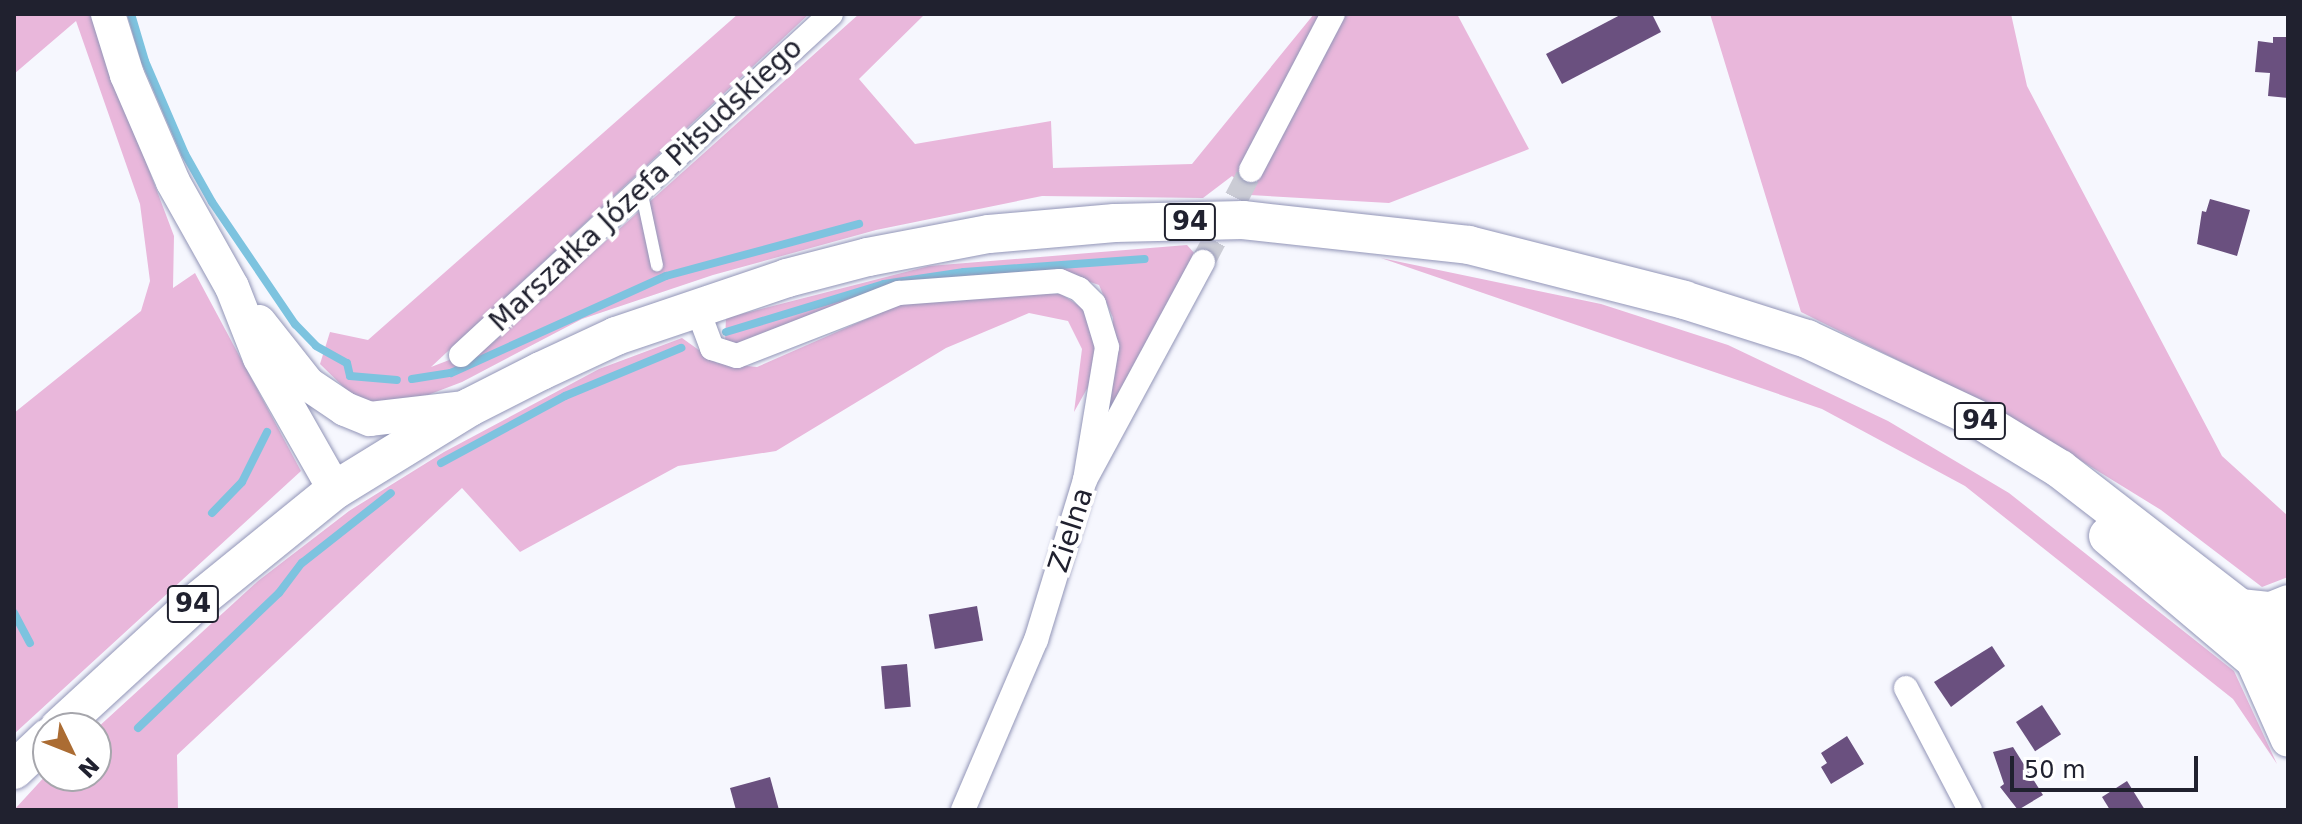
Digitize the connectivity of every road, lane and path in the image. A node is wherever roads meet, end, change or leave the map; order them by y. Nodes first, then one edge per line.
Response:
1 (108, 14) edge
2 (831, 14) edge
3 (1333, 14) edge
4 (1251, 170) tunnel mouth
5 (641, 187) junction
6 (1203, 262) tunnel mouth
7 (657, 265) dead end
8 (232, 287) junction
9 (1684, 300) junction
10 (697, 308) junction
11 (461, 355) dead end
12 (470, 407) junction
13 (1085, 480) junction
14 (335, 490) junction
15 (2288, 602) edge
16 (2240, 606) junction
17 (2288, 645) edge
18 (2247, 650) junction
19 (1906, 688) dead end
20 (2288, 688) edge
21 (76, 712) edge
22 (2288, 740) edge
23 (32, 753) edge
24 (14, 770) edge
25 (963, 810) edge
26 (1970, 810) edge

1 - 8 main road
2 - 5 street, Marszałka Józefa Piłsudskiego
3 - 4 street
5 - 7 lane
5 - 11 street, Marszałka Józefa Piłsudskiego
6 - 13 street, Zielna
8 - 12 main road
8 - 14 main road
9 - 10 main road, 94
9 - 16 main road, 94
9 - 18 main road, 94
10 - 12 main road, 94
10 - 13 street
12 - 14 main road, 94
13 - 25 street, Zielna
14 - 21 main road, 94
15 - 16 main road
16 - 17 main road, 94
18 - 20 main road, 94
18 - 22 main road
19 - 26 street
23 - 24 main road

